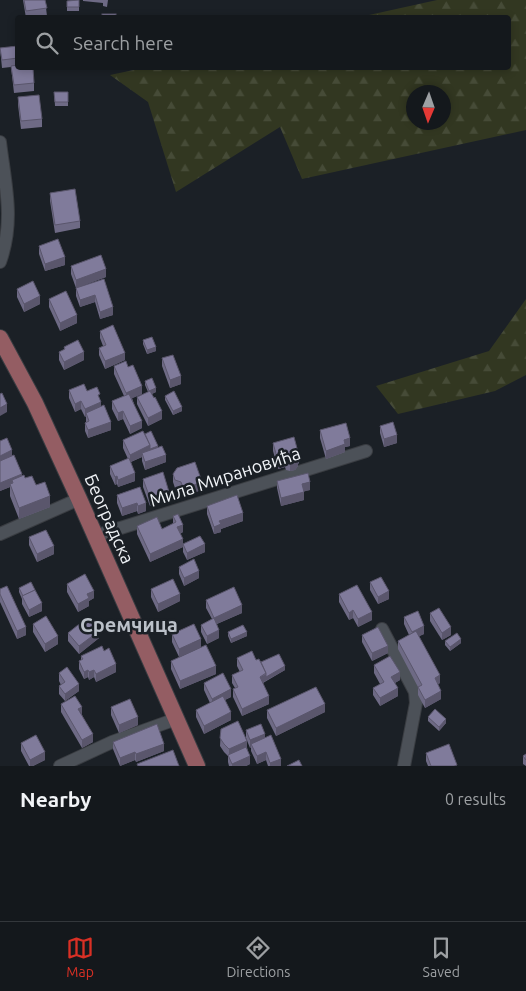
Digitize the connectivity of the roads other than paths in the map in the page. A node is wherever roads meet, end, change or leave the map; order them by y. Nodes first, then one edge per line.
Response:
1 (0, 142) edge
2 (0, 262) edge
3 (0, 338) edge
4 (5, 358) edge
5 (366, 451) dead end
6 (79, 499) junction
7 (0, 534) edge
8 (95, 536) junction
9 (382, 629) dead end
10 (176, 719) junction
11 (60, 766) edge
12 (196, 766) edge
13 (404, 766) edge

1 - 2 street
3 - 4 main road, Београдска
4 - 6 main road, Београдска
5 - 8 street, Мила Мирановића
6 - 7 street
6 - 8 main road, Београдска
8 - 10 main road, Београдска
9 - 13 street
10 - 11 street
10 - 12 main road, Београдска

